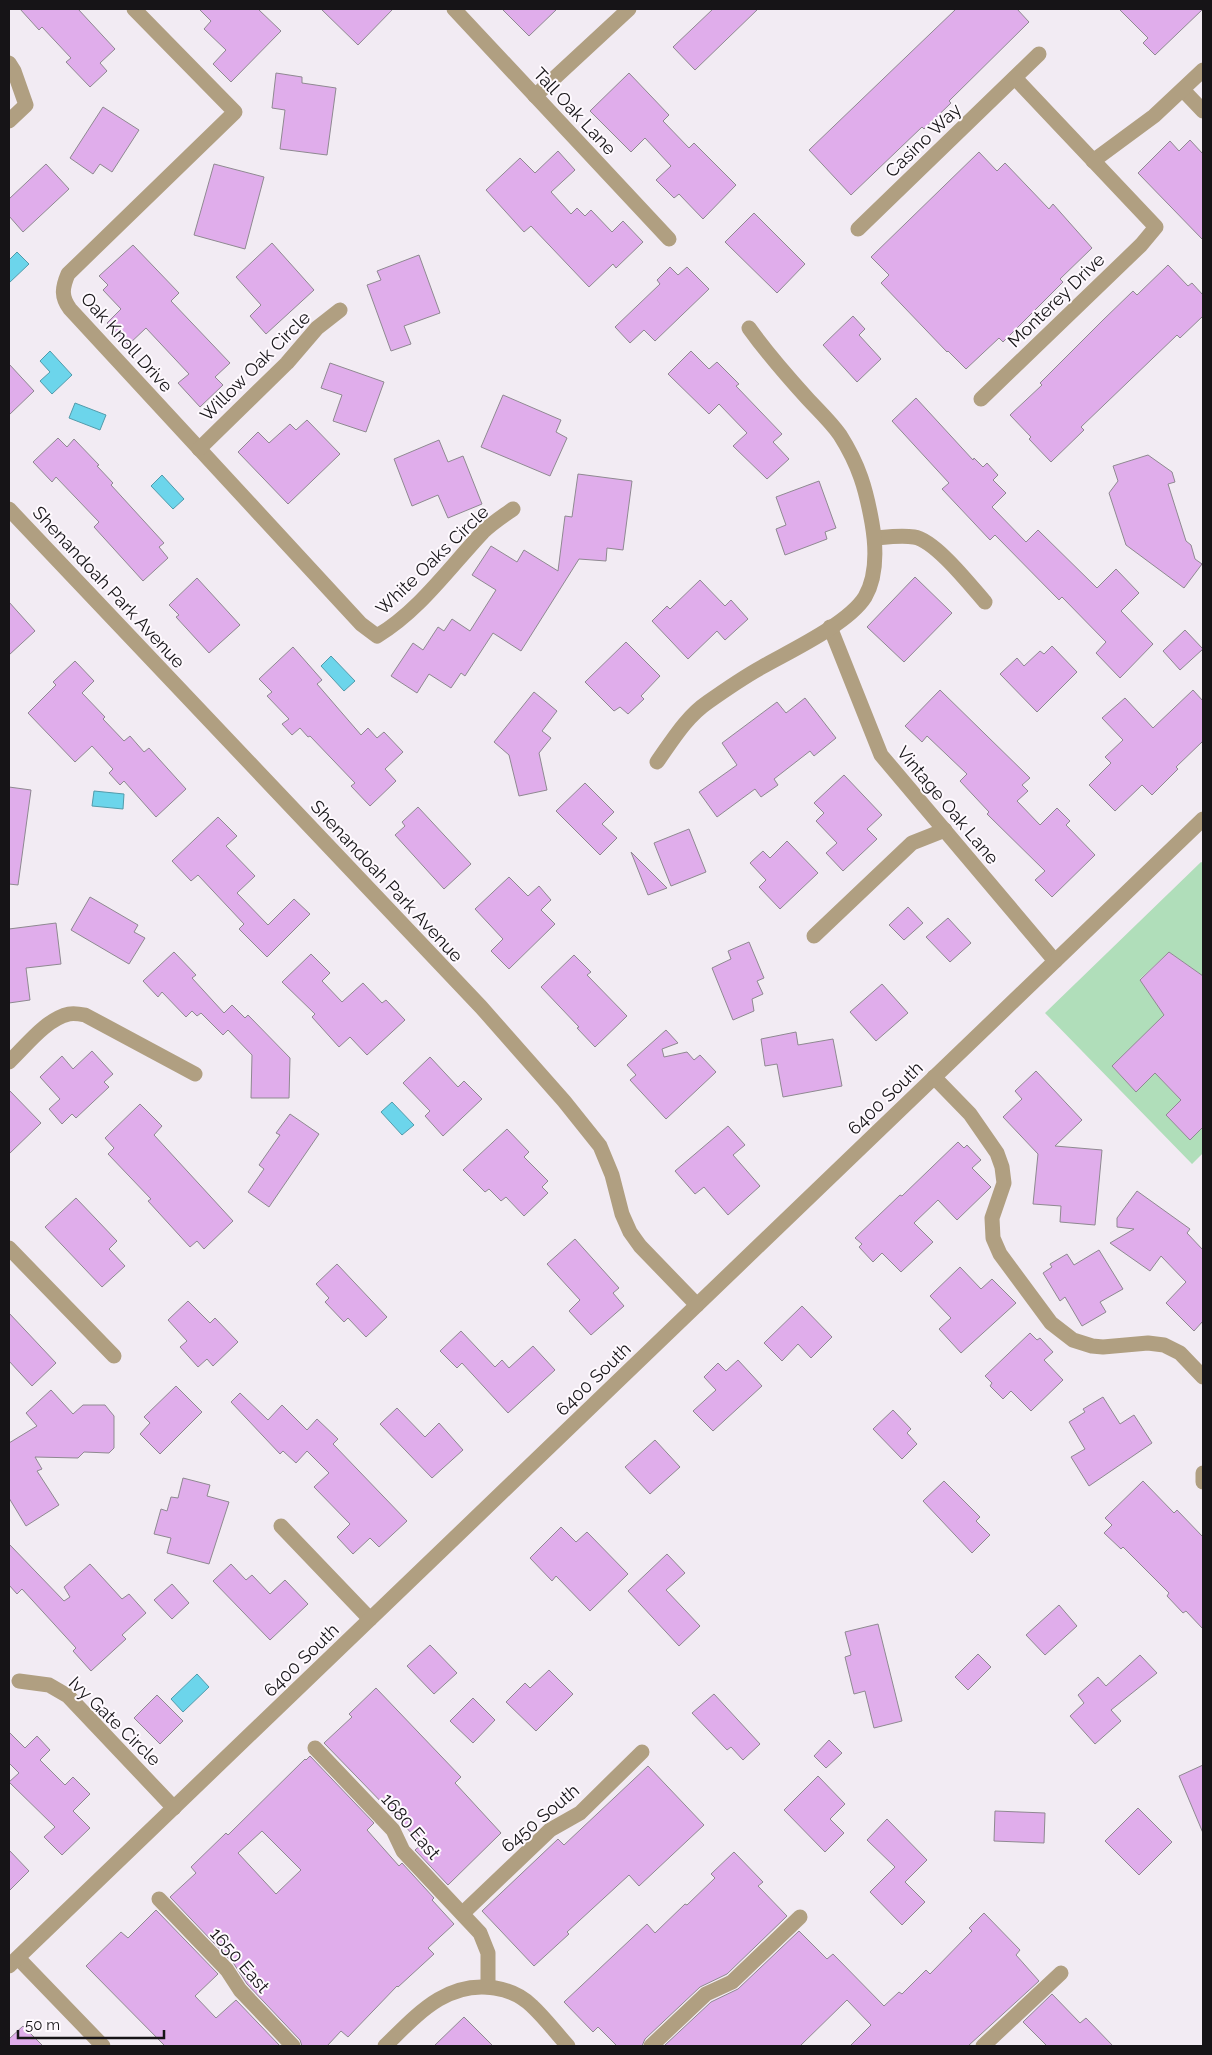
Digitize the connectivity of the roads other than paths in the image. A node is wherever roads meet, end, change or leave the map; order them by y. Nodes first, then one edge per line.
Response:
1 (134, 9) edge
2 (454, 9) edge
3 (629, 9) edge
4 (1039, 54) dead end
5 (9, 63) edge
6 (1203, 70) edge
7 (1014, 78) junction
8 (1183, 90) junction
9 (535, 96) junction
10 (1203, 112) edge
11 (9, 122) edge
12 (1093, 161) junction
13 (858, 229) dead end
14 (669, 239) dead end
15 (340, 310) dead end
16 (750, 328) dead end
17 (982, 399) dead end
18 (199, 449) junction
19 (9, 509) edge
20 (513, 509) dead end
21 (875, 538) junction
22 (985, 602) dead end
23 (830, 627) junction
24 (377, 636) joint
25 (657, 762) dead end
26 (1203, 819) edge
27 (946, 830) junction
28 (814, 936) dead end
29 (1055, 961) junction
30 (9, 1062) edge
31 (195, 1074) dead end
32 (934, 1078) junction
33 (9, 1248) edge
34 (698, 1305) junction
35 (114, 1356) dead end
36 (1203, 1377) edge
37 (1203, 1473) edge
38 (1203, 1482) edge
39 (281, 1526) dead end
40 (370, 1619) junction
41 (19, 1682) dead end
42 (315, 1748) dead end
43 (642, 1752) dead end
44 (174, 1808) junction
45 (159, 1899) dead end
46 (463, 1913) junction
47 (800, 1917) dead end
48 (13, 1962) edge
49 (1061, 1973) dead end
50 (488, 1987) junction
51 (103, 2046) edge
52 (293, 2046) edge
53 (385, 2046) edge
54 (568, 2046) edge
55 (651, 2046) edge
56 (983, 2046) edge

1 - 18 street, Oak Knoll Drive
2 - 9 street, Tall Oak Lane
3 - 9 street
4 - 7 street, Casino Way
5 - 11 street
6 - 8 street
7 - 12 street
7 - 13 street, Casino Way
8 - 10 street
8 - 12 street
9 - 14 street, Tall Oak Lane
12 - 17 street, Monterey Drive
15 - 18 street, Willow Oak Circle
16 - 21 street
18 - 24 street, Oak Knoll Drive
19 - 34 street, Shenandoah Park Avenue
20 - 24 street, White Oaks Circle
21 - 22 street
21 - 23 street
23 - 25 street
23 - 27 street, Vintage Oak Lane
26 - 29 street, 6400 South
27 - 28 street
27 - 29 street, Vintage Oak Lane
29 - 32 street, 6400 South
30 - 31 street
32 - 34 street, 6400 South
32 - 36 street
33 - 35 street
34 - 40 street, 6400 South
37 - 38 street
39 - 40 street
40 - 44 street, 6400 South
41 - 44 street, Ivy Gate Circle
42 - 46 street, 1680 East
43 - 46 street, 6450 South
44 - 48 street, 6400 South
45 - 52 street, 1650 East
46 - 50 street, 1680 East
47 - 55 street
48 - 51 street
49 - 56 street
50 - 53 street
50 - 54 street

